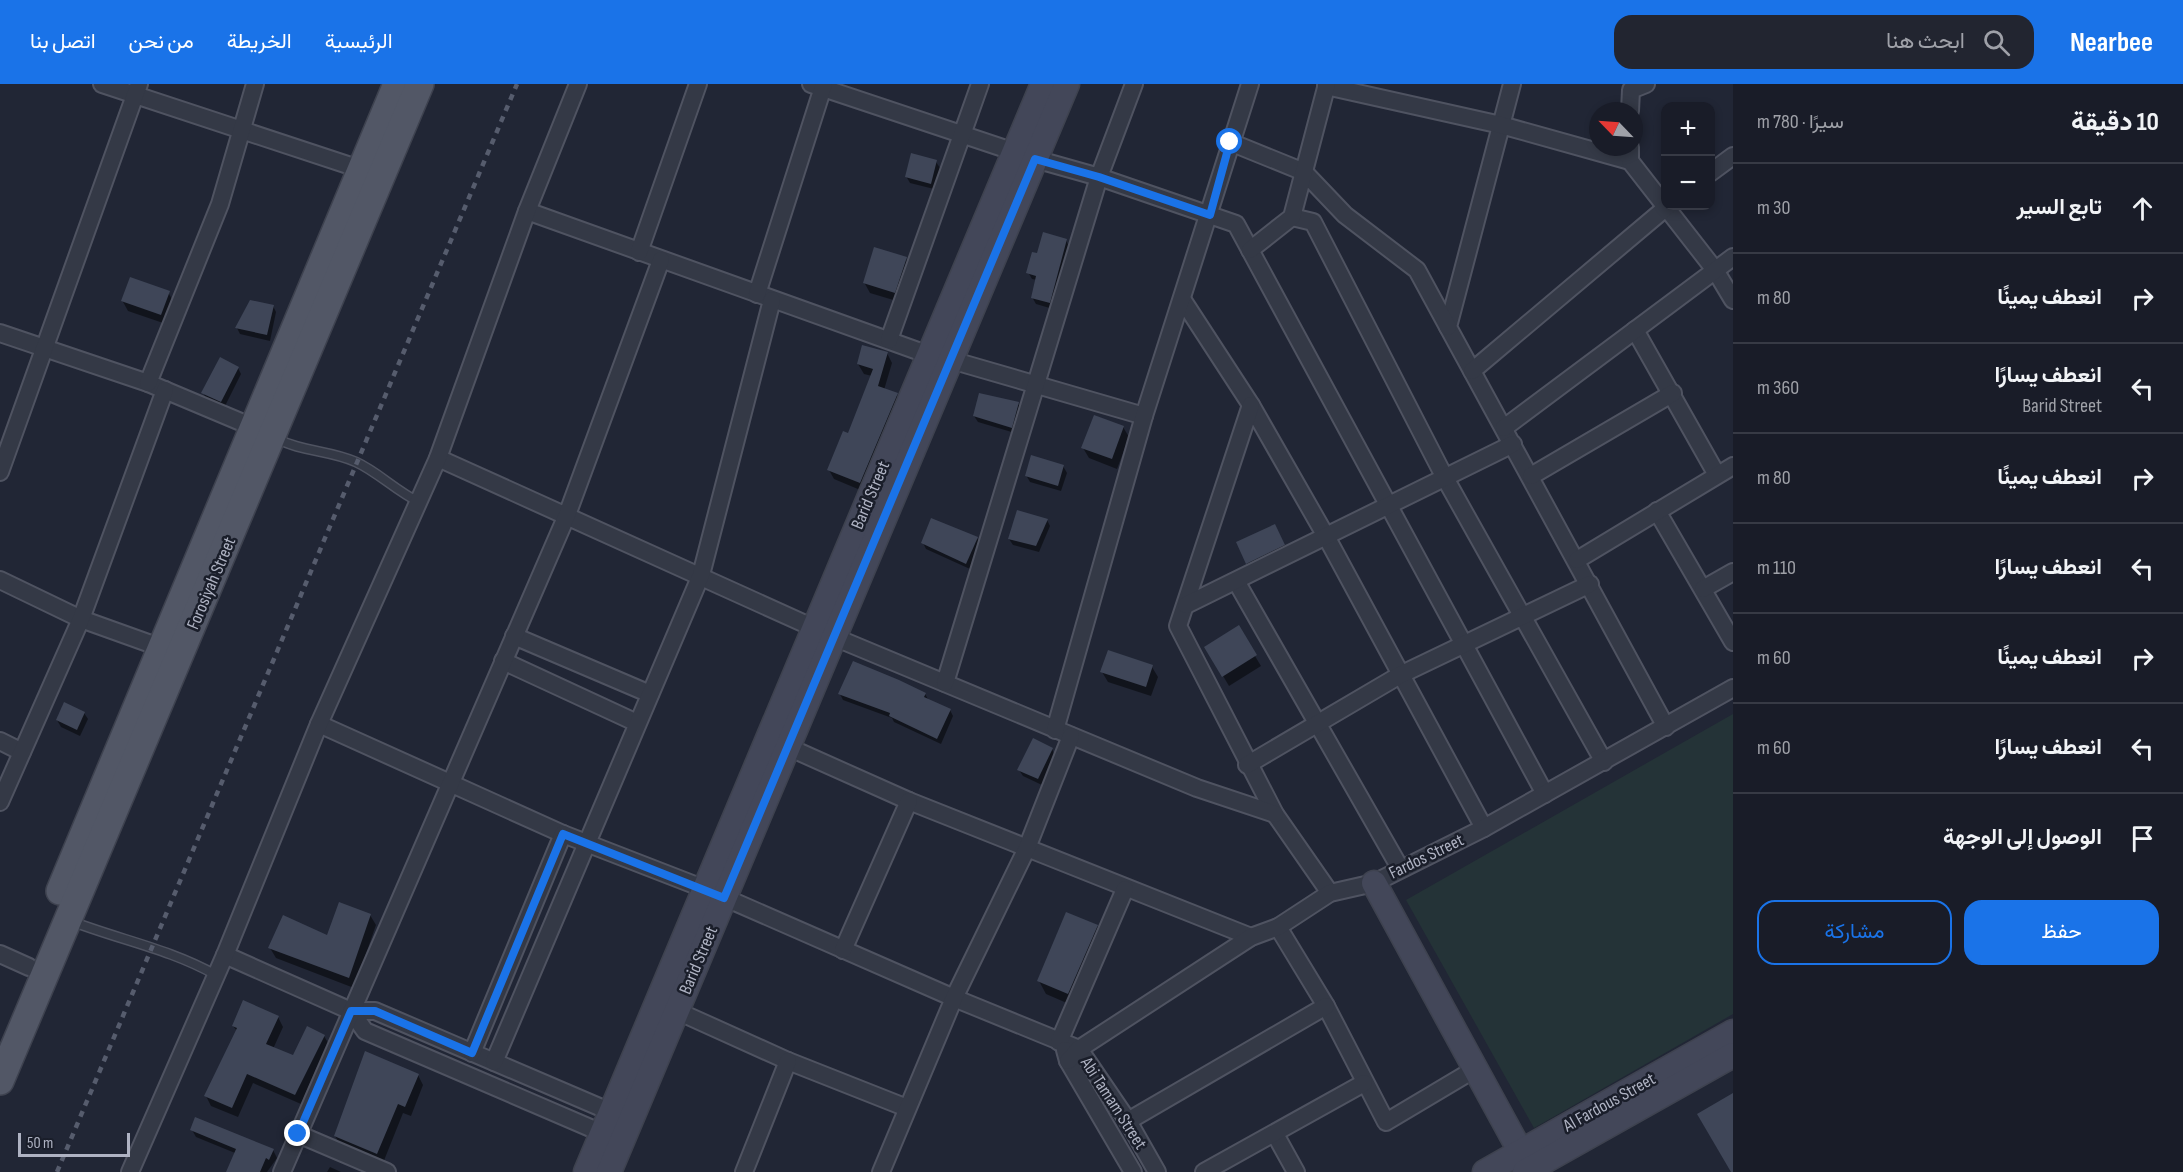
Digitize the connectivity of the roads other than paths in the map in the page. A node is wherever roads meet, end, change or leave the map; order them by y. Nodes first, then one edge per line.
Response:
1 (102, 84) edge
2 (255, 84) edge
3 (420, 84) edge
4 (578, 84) edge
5 (698, 84) edge
6 (980, 84) edge
7 (1043, 84) edge
8 (1067, 84) edge
9 (1134, 84) edge
10 (1250, 84) edge
11 (1512, 84) edge
12 (819, 85) edge
13 (1326, 85) edge
14 (1636, 86) edge
15 (392, 87) edge
16 (137, 90) edge
17 (1632, 102) edge
18 (1501, 125) junction
19 (242, 130) junction
20 (962, 134) junction
21 (1230, 142) junction
22 (1589, 145) edge
23 (1025, 155) junction
24 (1631, 156) edge
25 (1733, 156) edge
26 (1715, 169) edge
27 (363, 170) junction
28 (1304, 172) junction
29 (1099, 177) junction
30 (1661, 198) edge
31 (1662, 210) edge
32 (1670, 210) edge
33 (527, 211) junction
34 (1210, 215) junction
35 (1292, 217) junction
36 (1250, 250) junction
37 (639, 252) junction
38 (1733, 256) edge
39 (661, 260) junction
40 (1715, 270) junction
41 (764, 297) junction
42 (1182, 298) junction
43 (1733, 300) edge
44 (1448, 327) junction
45 (1635, 330) junction
46 (0, 333) edge
47 (889, 340) junction
48 (45, 347) junction
49 (940, 357) junction
50 (1472, 371) junction
51 (148, 383) junction
52 (1035, 385) junction
53 (165, 390) junction
54 (1673, 393) junction
55 (1251, 405) junction
56 (1144, 416) junction
57 (1504, 428) junction
58 (264, 432) junction
59 (1513, 444) junction
60 (438, 458) junction
61 (1733, 466) edge
62 (0, 472) edge
63 (1718, 475) junction
64 (1531, 476) junction
65 (1445, 478) junction
66 (419, 502) junction
67 (1388, 507) junction
68 (1657, 511) junction
69 (567, 516) junction
70 (1327, 538) junction
71 (1577, 560) junction
72 (1733, 572) edge
73 (701, 575) junction
74 (0, 580) edge
75 (1236, 581) junction
76 (1590, 584) junction
77 (1702, 590) junction
78 (1186, 605) junction
79 (1523, 617) junction
80 (81, 619) junction
81 (825, 631) junction
82 (514, 636) junction
83 (1733, 642) edge
84 (1462, 643) junction
85 (162, 648) junction
86 (503, 661) junction
87 (1400, 675) junction
88 (945, 683) junction
89 (1733, 688) edge
90 (650, 694) junction
91 (1316, 722) junction
92 (638, 723) junction
93 (319, 724) junction
94 (1666, 727) junction
95 (1055, 730) junction
96 (1071, 736) junction
97 (0, 741) edge
98 (788, 747) junction
99 (22, 752) junction
100 (1604, 762) junction
101 (1247, 765) junction
102 (451, 782) junction
103 (1545, 795) junction
104 (909, 801) junction
105 (0, 802) edge
106 (1275, 814) junction
107 (1484, 828) junction
108 (563, 834) junction
109 (586, 842) junction
110 (1027, 848) junction
111 (1400, 868) junction
112 (1374, 883) junction
113 (1125, 889) junction
114 (715, 893) junction
115 (1330, 893) junction
116 (68, 920) junction
117 (1278, 927) junction
118 (1251, 937) junction
119 (843, 950) junction
120 (0, 954) edge
121 (225, 955) junction
122 (28, 967) junction
123 (216, 975) junction
124 (954, 998) junction
125 (1326, 1006) junction
126 (351, 1011) junction
127 (677, 1011) junction
128 (1733, 1032) edge
129 (0, 1034) edge
130 (1068, 1049) junction
131 (472, 1053) junction
132 (1733, 1055) edge
133 (788, 1061) junction
134 (494, 1062) junction
135 (1475, 1069) junction
136 (0, 1081) edge
137 (1364, 1083) junction
138 (907, 1108) junction
139 (1128, 1120) junction
140 (607, 1123) junction
141 (298, 1134) junction
142 (1275, 1134) junction
143 (1527, 1166) edge
144 (130, 1172) edge
145 (282, 1172) edge
146 (387, 1172) edge
147 (586, 1172) edge
148 (609, 1172) edge
149 (744, 1172) edge
150 (881, 1172) edge
151 (1133, 1172) edge
152 (1157, 1172) edge
153 (1204, 1172) edge
154 (1296, 1172) edge
155 (1485, 1172) edge

1 - 16 street
2 - 19 street
3 - 58 main road, Forosiyah Street
4 - 33 street
5 - 37 street
6 - 20 street
7 - 23 main road, Barid Street
8 - 23 main road, Barid Street
9 - 29 street
10 - 21 street
11 - 18 street
12 - 20 street
12 - 41 street
13 - 18 street
13 - 28 street
14 - 17 street
15 - 27 main road, Forosiyah Street
16 - 19 street
16 - 48 street
18 - 22 street
18 - 44 street
19 - 27 street
19 - 51 street
20 - 23 street
20 - 47 street
21 - 28 street
21 - 34 street
23 - 29 street
23 - 49 main road, Barid Street
24 - 30 street
25 - 26 street
27 - 58 main road, Forosiyah Street
28 - 35 street
28 - 44 street
29 - 34 street
29 - 52 street
31 - 50 street
32 - 40 street
33 - 37 street
33 - 60 street
34 - 36 street
34 - 42 street
35 - 36 street
35 - 65 street
36 - 67 street
37 - 39 street
38 - 40 street
39 - 41 street
39 - 69 street
40 - 43 street
40 - 45 street
41 - 47 street
41 - 73 street
42 - 55 street
42 - 56 street
44 - 50 street
45 - 54 street
45 - 57 street
46 - 48 street
47 - 49 street
48 - 51 street
48 - 62 street
49 - 52 street
49 - 81 main road, Barid Street
50 - 57 street
51 - 53 street
52 - 56 street
52 - 88 street
53 - 58 street
53 - 80 street
54 - 63 street
54 - 64 street
55 - 70 street
55 - 78 street
56 - 95 street
57 - 59 street
58 - 66 lane
58 - 85 main road, Forosiyah Street
58 - 116 main road, Forosiyah Street
59 - 64 street
59 - 65 street
60 - 66 street
60 - 69 street
61 - 63 street
63 - 68 street
64 - 71 street
65 - 67 street
65 - 79 street
66 - 93 street
67 - 70 street
67 - 84 street
68 - 71 street
68 - 77 street
69 - 73 street
69 - 82 street
70 - 75 street
70 - 87 street
71 - 76 street
72 - 77 street
73 - 81 street
73 - 90 street
74 - 80 street
75 - 78 street
75 - 91 street
76 - 79 street
76 - 94 street
77 - 83 street
78 - 101 street
79 - 84 street
79 - 100 street
80 - 85 street
80 - 99 street
81 - 88 street
81 - 98 main road, Barid Street
81 - 114 main road, Barid Street
82 - 86 street
82 - 90 street
84 - 87 street
84 - 103 street
85 - 122 main road, Forosiyah Street
86 - 92 street
86 - 102 street
87 - 91 street
87 - 107 street
88 - 95 street
89 - 94 street, Fardos Street
90 - 92 street
91 - 101 street
91 - 111 street
92 - 109 street
93 - 102 street
93 - 121 street
94 - 100 street, Fardos Street
95 - 96 street
96 - 106 street
96 - 110 street
97 - 99 street
98 - 104 street
98 - 114 main road, Barid Street
99 - 105 street
100 - 103 street, Fardos Street
101 - 106 street
102 - 108 street
102 - 126 street
103 - 107 street, Fardos Street
104 - 110 street
104 - 119 street
106 - 115 street
107 - 111 street, Fardos Street
108 - 109 street
108 - 131 street
109 - 114 street
109 - 134 street
110 - 113 street
110 - 124 street
111 - 112 street, Fardos Street
112 - 115 street
112 - 135 main road, Fardos Street
113 - 118 street
113 - 130 street
114 - 119 street
114 - 127 main road, Barid Street
114 - 140 main road, Barid Street
115 - 117 street
116 - 123 lane
116 - 136 main road, Forosiyah Street
117 - 118 street
117 - 125 street
118 - 130 street
119 - 124 street
120 - 122 street
121 - 123 street
121 - 126 street
122 - 129 main road, Forosiyah Street
123 - 144 street
124 - 130 street
124 - 138 street
125 - 137 street
125 - 139 street
126 - 131 street
126 - 140 street
126 - 141 street
127 - 133 street
127 - 148 main road, Barid Street
128 - 143 main road, Al Fardous Street
130 - 139 street, Abi Tamam Street
130 - 151 street, Abi Tamam Street
131 - 134 street
132 - 143 main road, Al Fardous Street
133 - 138 street
133 - 149 street
134 - 140 street
135 - 137 street
135 - 143 main road, Fardos Street
137 - 142 street
138 - 150 street
139 - 152 street, Abi Tamam Street
140 - 147 main road, Barid Street
141 - 145 street
141 - 146 street
142 - 153 street
142 - 154 street
143 - 155 main road, Al Fardous Street

